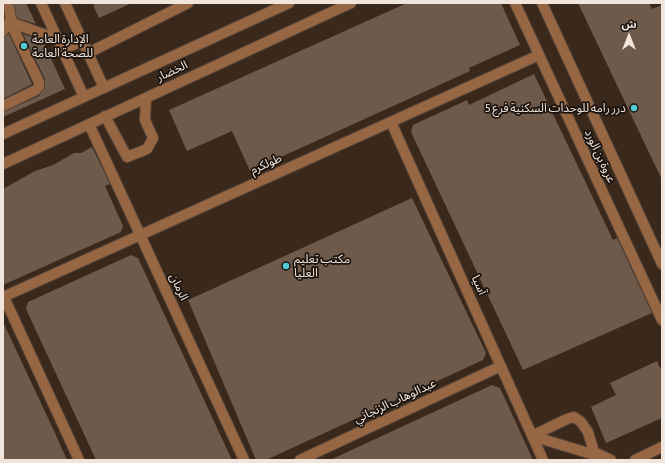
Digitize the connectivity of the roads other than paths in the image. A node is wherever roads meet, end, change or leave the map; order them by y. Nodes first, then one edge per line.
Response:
1 (4, 3) edge
2 (41, 3) edge
3 (65, 3) edge
4 (182, 3) edge
5 (188, 3) edge
6 (289, 3) edge
7 (351, 3) edge
8 (515, 3) edge
9 (542, 3) edge
10 (10, 22) junction
11 (3, 31) edge
12 (57, 39) junction
13 (86, 48) junction
14 (62, 50) junction
15 (539, 55) junction
16 (104, 88) junction
17 (84, 97) junction
18 (146, 98) junction
19 (3, 106) edge
20 (105, 116) junction
21 (391, 122) junction
22 (89, 124) junction
23 (3, 134) edge
24 (3, 164) edge
25 (140, 235) junction
26 (662, 264) edge
27 (4, 297) edge
28 (662, 320) edge
29 (501, 366) junction
30 (532, 436) junction
31 (662, 447) edge
32 (598, 456) junction
33 (80, 460) edge
34 (244, 460) edge
35 (300, 460) edge
36 (543, 460) edge
37 (611, 460) edge
38 (635, 460) edge

1 - 10 street
2 - 12 street
3 - 13 street
4 - 13 street
5 - 13 street
6 - 16 street, الخضار
7 - 18 street, الخضار
8 - 15 street, عروة بن الورد
9 - 26 street, عروة بن الورد
10 - 11 street
10 - 12 street
10 - 19 street
12 - 14 street
13 - 14 street
13 - 16 street
14 - 17 street
15 - 21 street, طولكرم
15 - 28 street, عروة بن الورد
16 - 17 street, الخضار
17 - 23 street, الخضار
18 - 20 street, الخضار
18 - 20 street
20 - 22 street, الخضار
21 - 25 street, طولكرم
21 - 29 street, آسيا
22 - 24 street, الخضار
22 - 25 street, الرمان
25 - 27 street, طولكرم
25 - 34 street, الرمان
27 - 33 street
29 - 30 street, آسيا
29 - 35 street, عبدالوهاب الزنجاني
30 - 32 street
30 - 32 street
30 - 36 street, آسيا
31 - 38 street
32 - 37 street

